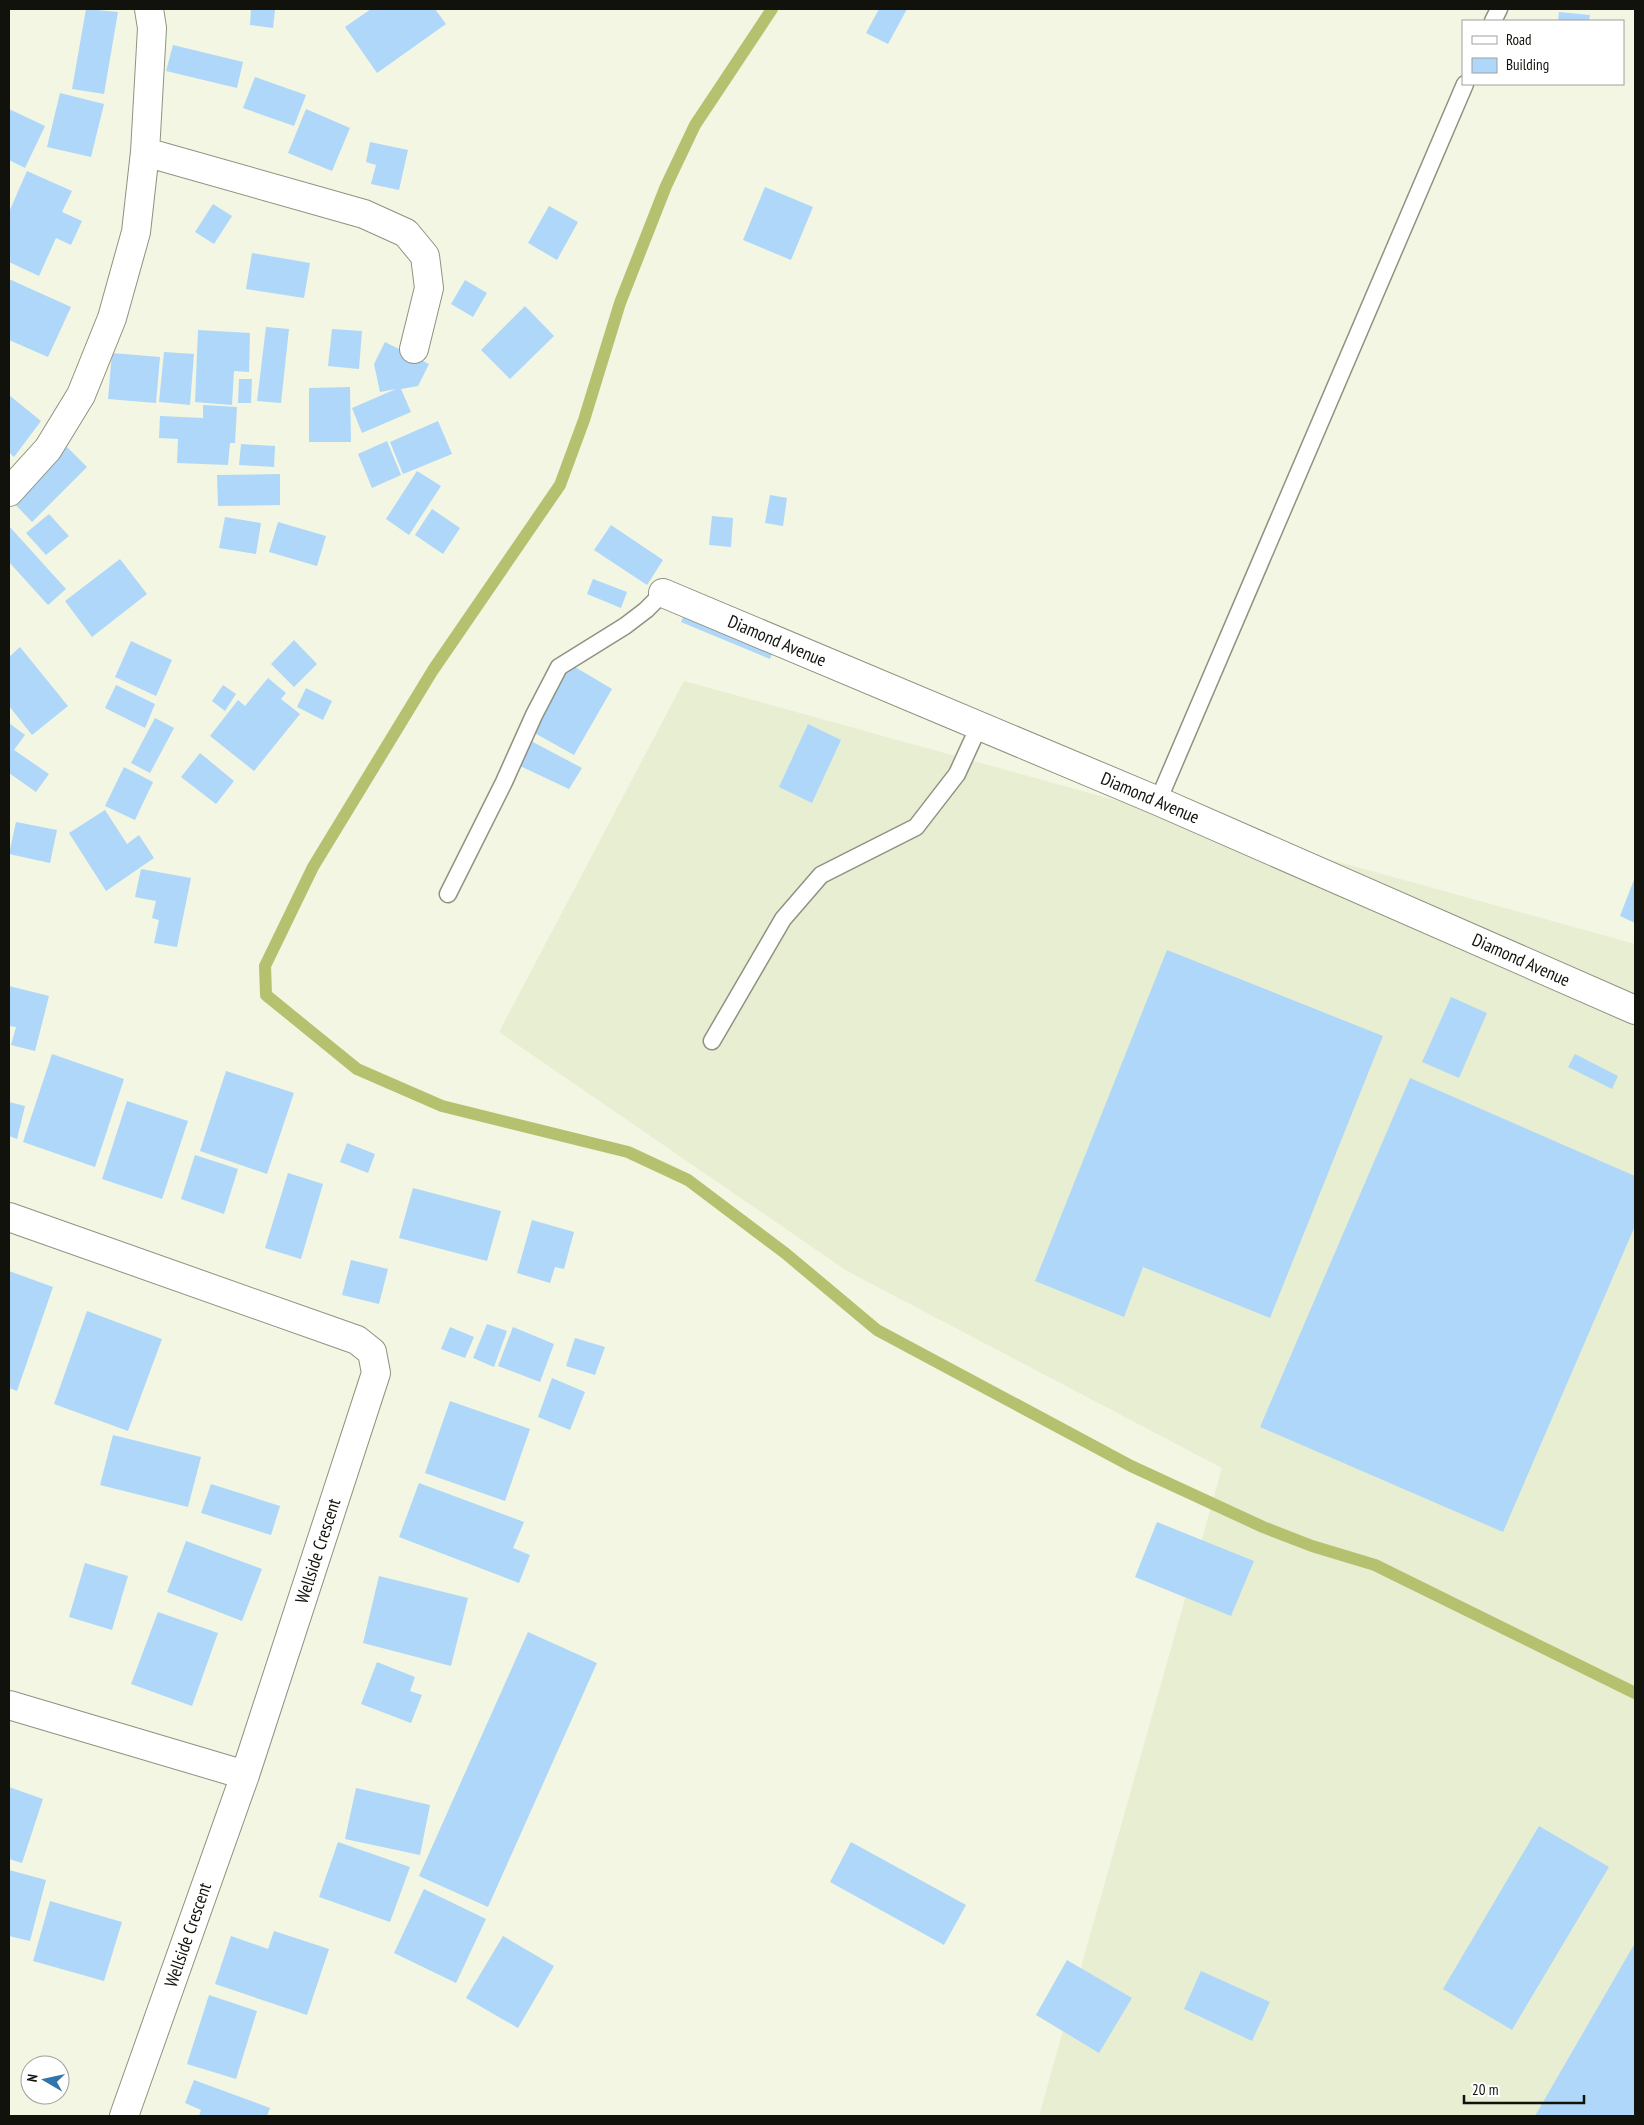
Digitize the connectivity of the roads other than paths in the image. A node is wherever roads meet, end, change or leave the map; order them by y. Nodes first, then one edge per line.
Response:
1 (149, 9) edge
2 (1465, 85) edge
3 (146, 152) junction
4 (414, 350) dead end
5 (9, 492) edge
6 (663, 593) joint
7 (979, 726) junction
8 (1158, 801) junction
9 (448, 894) dead end
10 (1635, 1010) edge
11 (712, 1041) dead end
12 (9, 1217) edge
13 (9, 1705) edge
14 (245, 1774) junction
15 (124, 2116) edge

1 - 3 street
2 - 8 lane
3 - 4 street
3 - 5 street
6 - 7 street, Diamond Avenue
6 - 9 lane
7 - 8 street, Diamond Avenue
7 - 11 lane
8 - 10 street, Diamond Avenue
12 - 14 street, Wellside Crescent
13 - 14 street
14 - 15 street, Wellside Crescent

